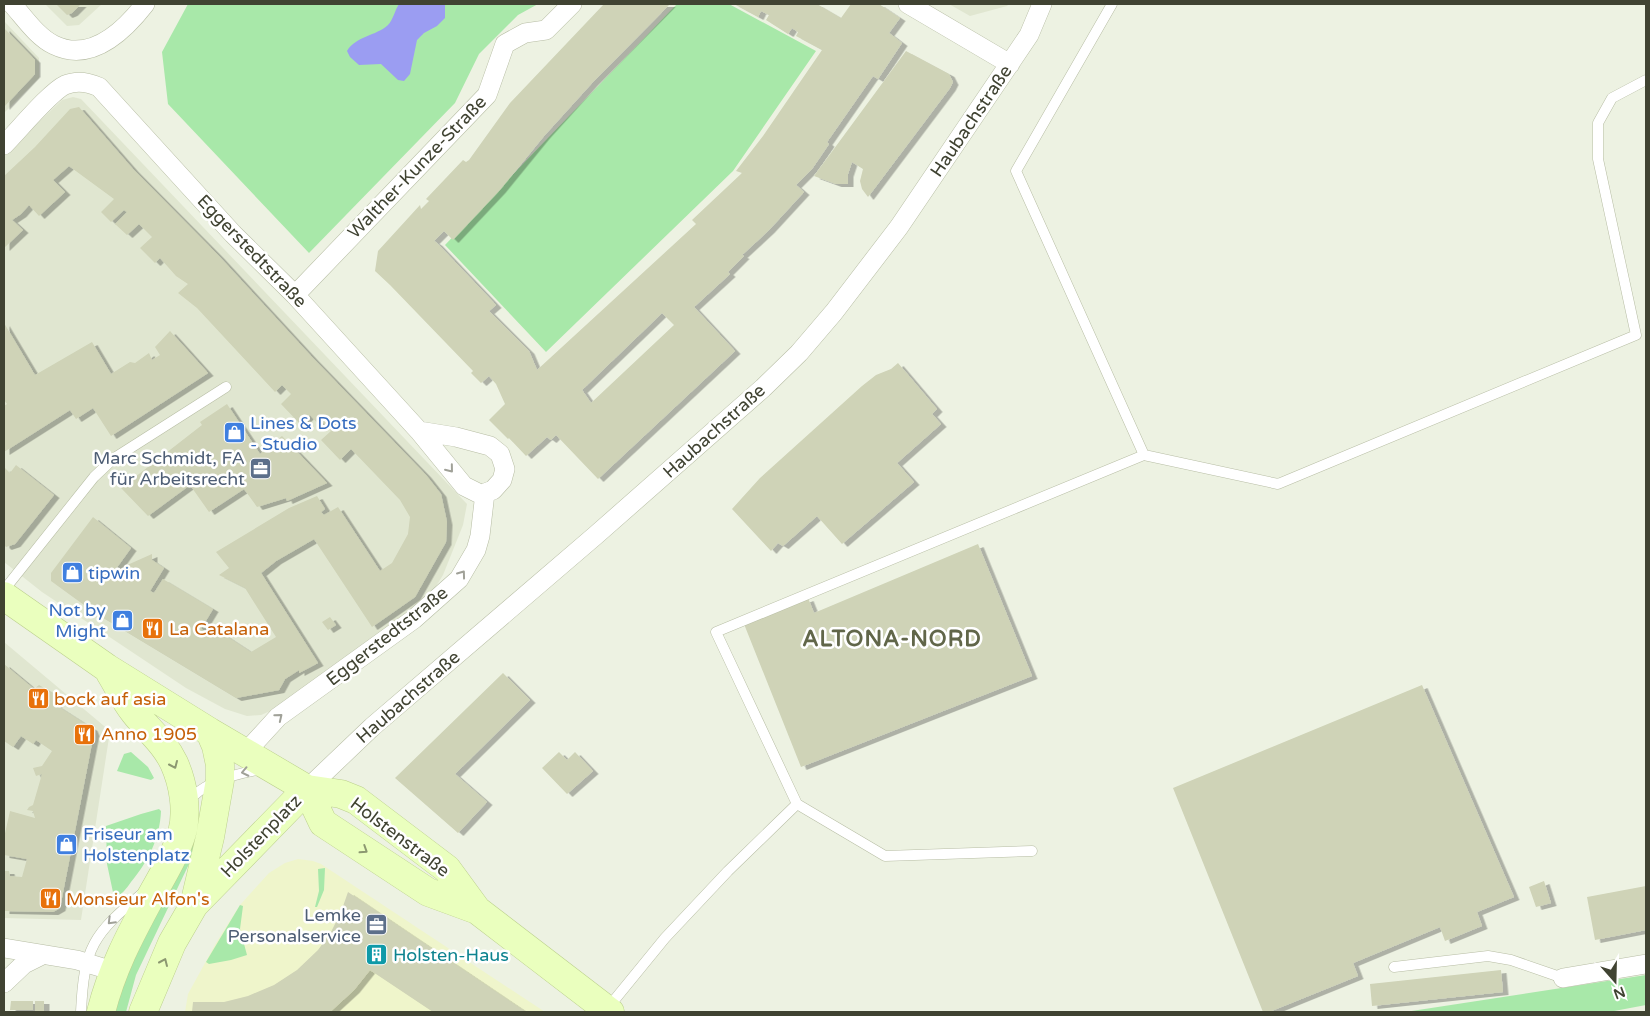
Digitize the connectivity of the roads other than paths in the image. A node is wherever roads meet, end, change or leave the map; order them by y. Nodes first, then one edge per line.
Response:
1 (12, 4) edge
2 (145, 4) edge
3 (572, 4) edge
4 (908, 4) edge
5 (1042, 4) edge
6 (1112, 4) edge
7 (1010, 64) junction
8 (1646, 80) edge
9 (4, 145) edge
10 (295, 295) junction
11 (226, 387) dead end
12 (419, 431) junction
13 (1144, 455) junction
14 (485, 493) junction
15 (4, 590) edge
16 (4, 596) edge
17 (107, 668) junction
18 (210, 732) junction
19 (246, 752) junction
20 (271, 768) junction
21 (220, 780) junction
22 (307, 789) junction
23 (796, 804) junction
24 (184, 810) junction
25 (1032, 852) dead end
26 (161, 878) junction
27 (194, 905) junction
28 (477, 910) junction
29 (4, 948) edge
30 (42, 955) junction
31 (87, 963) junction
32 (1646, 964) edge
33 (1394, 967) dead end
34 (113, 971) junction
35 (1564, 978) joint
36 (4, 983) edge
37 (608, 1011) edge
38 (81, 1012) edge
39 (101, 1012) edge
40 (143, 1012) edge

1 - 2 street
3 - 10 street, Walther-Kunze-Straße
4 - 7 street
5 - 7 street, Haubachstraße
6 - 13 lane
7 - 22 street, Haubachstraße
8 - 13 lane
9 - 10 street, Eggerstedtstraße
10 - 12 street, Eggerstedtstraße
11 - 15 lane
12 -> 14 street, Eggerstedtstraße
12 - 14 street
13 - 23 lane
19 -> 14 street, Eggerstedtstraße
16 - 17 main road, Holstenstraße
17 - 18 main road, Holstenstraße
17 -> 24 main road
18 - 19 main road, Holstenstraße
18 - 21 main road, Holstenplatz
19 - 20 main road, Holstenstraße
20 -> 21 lane
20 - 22 main road, Holstenstraße
21 - 24 lane
21 - 27 main road, Holstenplatz
22 - 27 main road, Holstenplatz
22 -> 28 main road, Holstenstraße
22 - 28 main road, Holstenstraße
23 - 25 lane
23 - 37 lane
24 - 26 main road
26 -> 31 lane
26 - 34 main road
40 -> 27 main road, Holstenplatz
28 - 37 main road, Holstenstraße
29 - 30 street
30 - 31 street
30 - 36 street
31 - 34 street
31 - 38 lane
32 - 35 street
33 - 35 lane
34 - 39 main road

